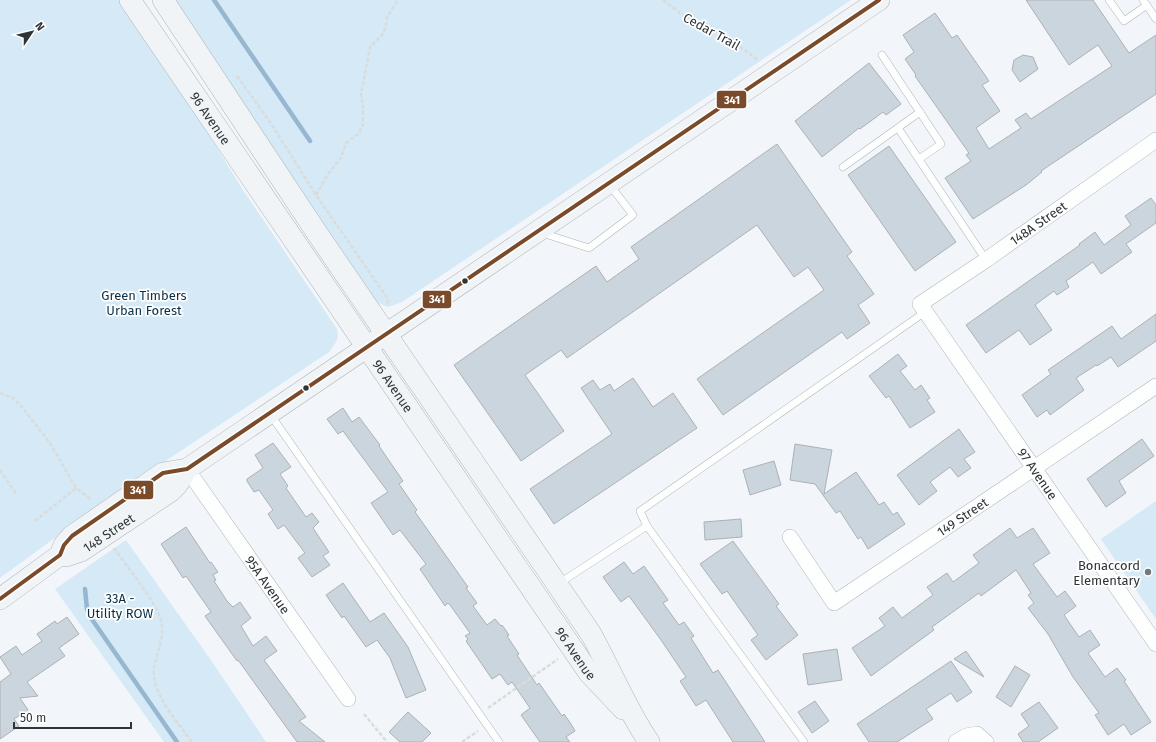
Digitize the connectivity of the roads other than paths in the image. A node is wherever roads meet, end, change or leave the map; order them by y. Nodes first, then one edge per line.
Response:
1 (130, 0) edge
2 (163, 0) edge
3 (880, 0) edge
4 (1109, 0) edge
5 (1145, 2) edge
6 (1156, 19) edge
7 (882, 55) dead end
8 (920, 112) junction
9 (898, 128) junction
10 (1156, 140) edge
11 (919, 159) junction
12 (843, 167) dead end
13 (609, 184) junction
14 (538, 231) junction
15 (986, 260) junction
16 (922, 308) junction
17 (387, 334) junction
18 (366, 348) junction
19 (1156, 386) edge
20 (270, 414) junction
21 (1034, 467) junction
22 (187, 469) junction
23 (647, 526) junction
24 (790, 537) dead end
25 (558, 584) junction
26 (0, 599) edge
27 (1156, 644) edge
28 (348, 699) dead end
29 (644, 734) edge
30 (499, 742) edge
31 (804, 742) edge
32 (956, 742) edge
33 (986, 742) edge

1 - 18 main road, 96 Avenue
2 - 17 main road, 96 Avenue
3 - 13 main road, 148 Street
4 - 5 lane
5 - 6 lane
7 - 8 lane
8 - 9 lane
8 - 11 lane
9 - 11 lane
9 - 12 lane
10 - 15 street, 148A Street
11 - 15 lane
13 - 14 main road, 148 Street
13 - 14 lane
14 - 17 main road, 148 Street
15 - 16 street, 148A Street
16 - 21 street, 97 Avenue
16 - 23 lane
17 - 18 main road, 148 Street
17 - 25 main road, 96 Avenue
18 - 20 main road, 148 Street
18 - 29 main road, 96 Avenue
19 - 21 street, 149 Street
20 - 22 main road, 148 Street
20 - 30 lane
21 - 24 street, 149 Street
21 - 27 street, 97 Avenue
22 - 26 main road, 148 Street
22 - 28 street, 95A Avenue
23 - 25 lane
23 - 31 lane
25 - 29 main road, 96 Avenue
32 - 33 street

